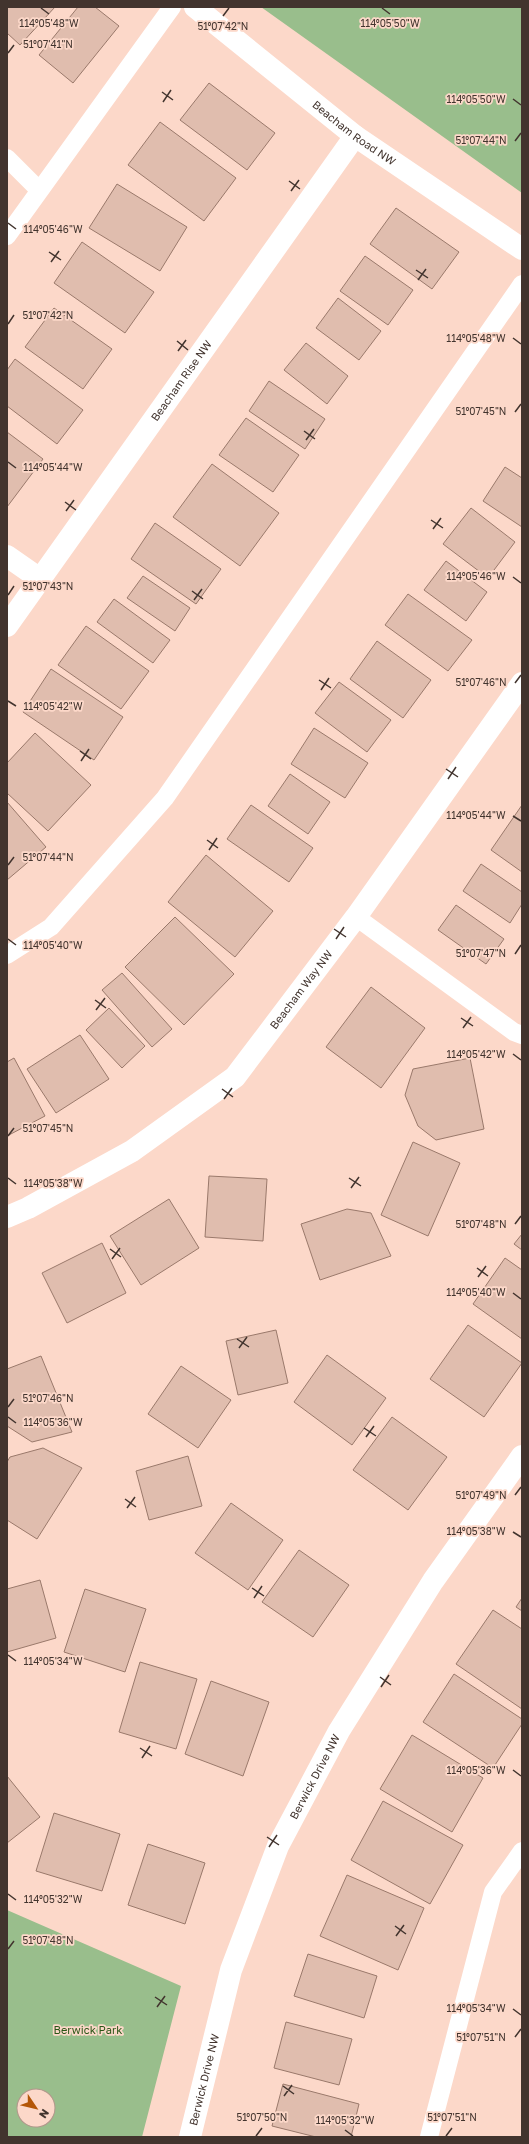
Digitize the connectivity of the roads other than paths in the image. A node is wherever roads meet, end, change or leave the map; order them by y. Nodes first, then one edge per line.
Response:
1 (172, 7) edge
2 (194, 7) edge
3 (354, 136) junction
4 (7, 158) edge
5 (39, 190) junction
6 (7, 236) edge
7 (522, 249) edge
8 (522, 284) edge
9 (7, 556) edge
10 (40, 579) junction
11 (7, 626) edge
12 (522, 682) edge
13 (356, 916) junction
14 (7, 955) edge
15 (522, 1035) edge
16 (7, 1217) edge
17 (522, 1456) edge
18 (522, 1851) edge
19 (190, 2137) edge
20 (429, 2137) edge

1 - 5 lane
2 - 3 street, Beacham Road NW
3 - 7 street, Beacham Road NW
3 - 10 street, Beacham Rise NW
4 - 5 lane
5 - 6 lane
8 - 14 lane
9 - 10 street
10 - 11 street, Beacham Rise NW
12 - 13 street, Beacham Way NW
13 - 15 lane
13 - 16 street, Beacham Way NW
17 - 19 street, Berwick Drive NW
18 - 20 lane

